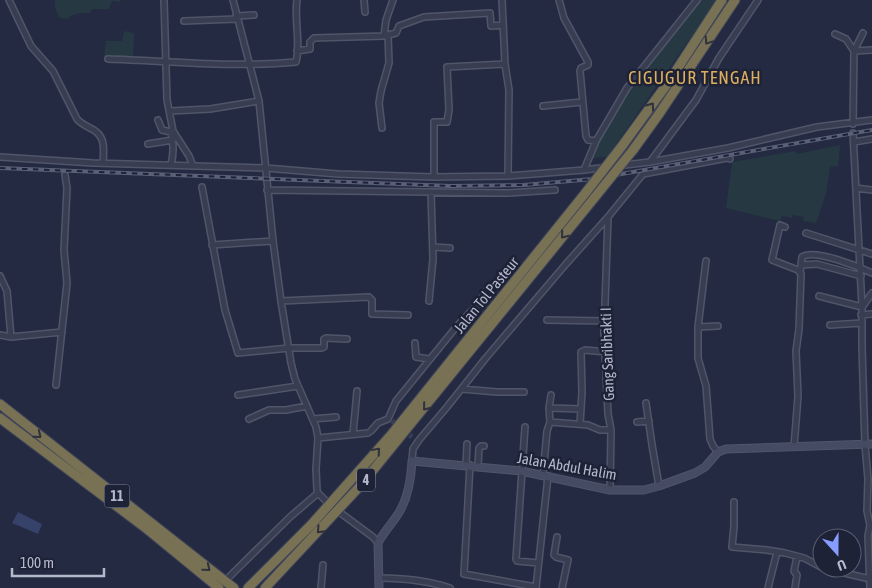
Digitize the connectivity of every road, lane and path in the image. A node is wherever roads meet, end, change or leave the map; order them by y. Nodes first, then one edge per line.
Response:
1 (9, 0) edge
2 (164, 0) edge
3 (233, 0) edge
4 (297, 0) edge
5 (364, 0) edge
6 (393, 0) edge
7 (502, 0) edge
8 (559, 0) edge
9 (697, 0) edge
10 (722, 0) edge
11 (735, 0) edge
12 (758, 0) edge
13 (365, 12) dead end
14 (254, 15) dead end
15 (237, 17) junction
16 (184, 20) dead end
17 (503, 25) junction
18 (863, 33) dead end
19 (835, 34) dead end
20 (386, 36) junction
21 (872, 50) edge
22 (854, 51) junction
23 (297, 52) junction
24 (108, 58) dead end
25 (165, 61) junction
26 (506, 64) junction
27 (250, 65) junction
28 (260, 102) junction
29 (582, 102) junction
30 (543, 106) dead end
31 (170, 111) junction
32 (158, 120) dead end
33 (872, 120) edge
34 (853, 124) junction
35 (382, 128) dead end
36 (854, 133) dead end
37 (872, 139) edge
38 (173, 140) junction
39 (596, 141) junction
40 (854, 142) junction
41 (148, 144) dead end
42 (0, 157) edge
43 (730, 159) dead end
44 (650, 162) junction
45 (103, 163) junction
46 (171, 165) junction
47 (193, 166) junction
48 (266, 168) junction
49 (584, 170) junction
50 (65, 175) dead end
51 (434, 176) junction
52 (508, 176) junction
53 (202, 187) dead end
54 (856, 188) junction
55 (267, 190) junction
56 (555, 190) dead end
57 (872, 190) edge
58 (431, 192) junction
59 (591, 194) junction
60 (608, 217) junction
61 (786, 226) dead end
62 (806, 232) dead end
63 (273, 241) junction
64 (212, 245) junction
65 (433, 247) junction
66 (450, 248) dead end
67 (859, 250) junction
68 (872, 254) edge
69 (706, 261) dead end
70 (801, 265) junction
71 (860, 268) junction
72 (800, 273) junction
73 (872, 273) edge
74 (0, 276) edge
75 (860, 276) junction
76 (488, 288) dead end
77 (872, 293) edge
78 (819, 296) dead end
79 (281, 301) junction
80 (430, 301) dead end
81 (862, 307) junction
82 (872, 314) edge
83 (408, 315) dead end
84 (862, 315) junction
85 (547, 320) dead end
86 (605, 321) junction
87 (862, 323) junction
88 (830, 325) dead end
89 (718, 326) dead end
90 (698, 327) junction
91 (62, 332) junction
92 (0, 335) edge
93 (11, 337) junction
94 (347, 339) dead end
95 (416, 343) dead end
96 (289, 348) junction
97 (606, 352) junction
98 (429, 360) junction
99 (448, 363) junction
100 (456, 369) junction
101 (56, 385) dead end
102 (298, 386) junction
103 (462, 389) junction
104 (356, 391) dead end
105 (524, 392) dead end
106 (238, 395) dead end
107 (552, 395) dead end
108 (646, 403) dead end
109 (307, 406) junction
110 (549, 408) junction
111 (581, 409) junction
112 (1, 412) edge
113 (336, 417) dead end
114 (249, 419) dead end
115 (313, 419) junction
116 (649, 421) junction
117 (550, 422) junction
118 (637, 422) dead end
119 (580, 424) junction
120 (525, 427) dead end
121 (611, 430) junction
122 (353, 434) junction
123 (412, 437) tunnel mouth
124 (318, 438) junction
125 (419, 440) junction
126 (467, 444) dead end
127 (869, 445) edge
128 (484, 446) dead end
129 (794, 447) junction
130 (718, 452) junction
131 (412, 461) junction
132 (471, 465) junction
133 (521, 470) junction
134 (546, 475) junction
135 (659, 486) junction
136 (610, 490) junction
137 (318, 493) junction
138 (326, 501) dead end
139 (734, 502) dead end
140 (342, 514) dead end
141 (870, 536) edge
142 (557, 538) dead end
143 (378, 543) junction
144 (777, 552) junction
145 (797, 557) junction
146 (538, 563) junction
147 (323, 565) dead end
148 (379, 578) junction
149 (870, 579) junction
150 (220, 586) edge
151 (266, 586) edge
152 (234, 588) edge
153 (248, 588) edge
154 (321, 588) edge
155 (379, 588) edge
156 (450, 588) edge
157 (536, 588) edge
158 (562, 588) edge
159 (768, 588) edge
160 (795, 588) edge
161 (870, 588) edge

1 - 45 street
2 - 25 street
3 - 15 street
4 - 23 street
5 - 13 street
6 - 20 street
7 - 17 street
8 - 29 street
9 - 39 street
59 -> 10 highway, Jalan Tol Pasteur / 4, bridge
11 -> 59 highway, Jalan Tol Pasteur / 4, bridge
12 - 44 street
14 - 15 street
15 - 16 street
15 - 27 street
17 - 20 street
17 - 26 street
18 - 22 street
19 - 22 street
20 - 23 street
20 - 35 street
21 - 22 street
22 - 34 street
23 - 27 street
24 - 25 street
25 - 27 street
25 - 31 street
26 - 51 street
26 - 52 street
27 - 28 street
28 - 31 street
28 - 48 street
29 - 30 street
29 - 39 street
31 - 47 street
32 - 38 street
33 - 34 street
34 - 44 street
36 - 40 street
37 - 40 street
38 - 41 street
38 - 46 street
39 - 49 street
40 - 54 street
42 - 45 street
43 - 60 street
44 - 49 street
45 - 46 street
46 - 47 street
47 - 48 street
48 - 51 street
48 - 55 street
49 - 52 street
50 - 91 street
51 - 52 street
53 - 64 street
54 - 57 street
54 - 67 street
55 - 58 street
55 - 63 street
56 - 58 street
58 - 65 street
59 - 99 highway, Jalan Tol Pasteur / 4
59 -> 100 highway, Jalan Tol Pasteur / 4
60 - 86 street, Gang Saribhakti I
60 - 103 street
61 - 72 street
62 - 67 street
63 - 64 street
63 - 79 street
64 - 96 street
65 - 66 street
65 - 80 street
67 - 68 street
67 - 71 street
69 - 90 street
70 - 71 street
70 - 72 street
70 - 75 street
71 - 73 street
71 - 75 street
72 - 129 street
74 - 93 street
75 - 81 street
76 - 98 street
77 - 81 street
78 - 81 street
79 - 83 street
79 - 96 street
81 - 84 street
82 - 84 street
84 - 87 street
85 - 86 street
86 - 97 street, Gang Saribhakti I
87 - 88 street
87 - 127 street
89 - 90 street
90 - 130 street
91 - 93 street
91 - 101 street
92 - 93 street
94 - 96 street
95 - 98 street
96 - 102 street
97 - 111 street
97 - 121 street, Gang Saribhakti I
98 - 122 street
99 - 100 highway
153 -> 99 highway, Jalan Tol Pasteur / 4
100 -> 151 highway, Jalan Tol Pasteur / 4
102 - 106 street
102 - 109 street
103 - 105 street
103 - 125 street
104 - 122 street
107 - 110 street
108 - 116 street
109 - 114 street
109 - 115 street
110 - 111 street
110 - 117 street
111 - 119 street
112 - 150 highway, 11
113 - 115 street
115 - 124 street
116 - 118 street
116 - 135 street
117 - 119 street
117 - 134 street
119 - 121 street
120 - 133 street
121 - 136 street, Gang Saribhakti I
122 - 124 street
123 - 125 street
124 - 137 street
125 - 131 street
126 - 132 street
127 - 129 street
127 - 141 street
128 - 132 street
129 - 130 street
130 - 135 street, Jalan Abdul Halim
131 - 132 street, Jalan Abdul Halim
131 - 143 street
132 - 133 street, Jalan Abdul Halim
132 - 157 street
133 - 134 street, Jalan Abdul Halim
133 - 146 street
134 - 136 street, Jalan Abdul Halim
134 - 146 street
135 - 136 street, Jalan Abdul Halim
137 - 138 street
137 - 150 street
139 - 144 street
140 - 143 street
141 - 149 street
142 - 158 street
143 - 148 street
144 - 145 street
144 - 159 street
145 - 149 street
145 - 160 street
146 - 157 street
147 - 154 street
148 - 155 street
148 - 156 street
149 - 161 street
150 - 152 highway, 11

